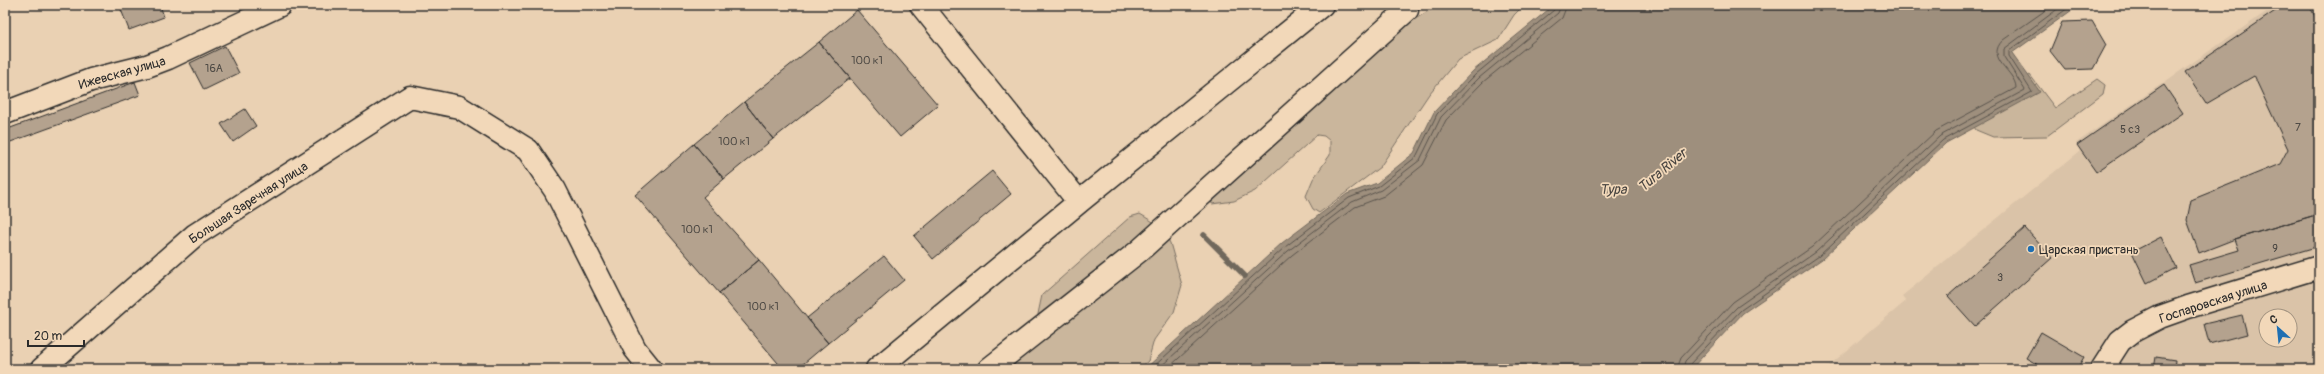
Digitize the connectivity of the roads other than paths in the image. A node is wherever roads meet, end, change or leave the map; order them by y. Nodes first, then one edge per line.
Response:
1 (280, 5) edge
2 (921, 5) edge
3 (1322, 5) edge
4 (1407, 10) dead end
5 (5, 113) edge
6 (1079, 202) junction
7 (2319, 267) edge
8 (42, 369) edge
9 (651, 369) edge
10 (877, 369) edge
11 (989, 369) edge
12 (2102, 369) edge

1 - 5 street, Ижевская улица
2 - 6 street
3 - 6 street
4 - 11 street
6 - 10 street
7 - 12 street, Госпаровская улица
8 - 9 street, Большая Заречная улица

